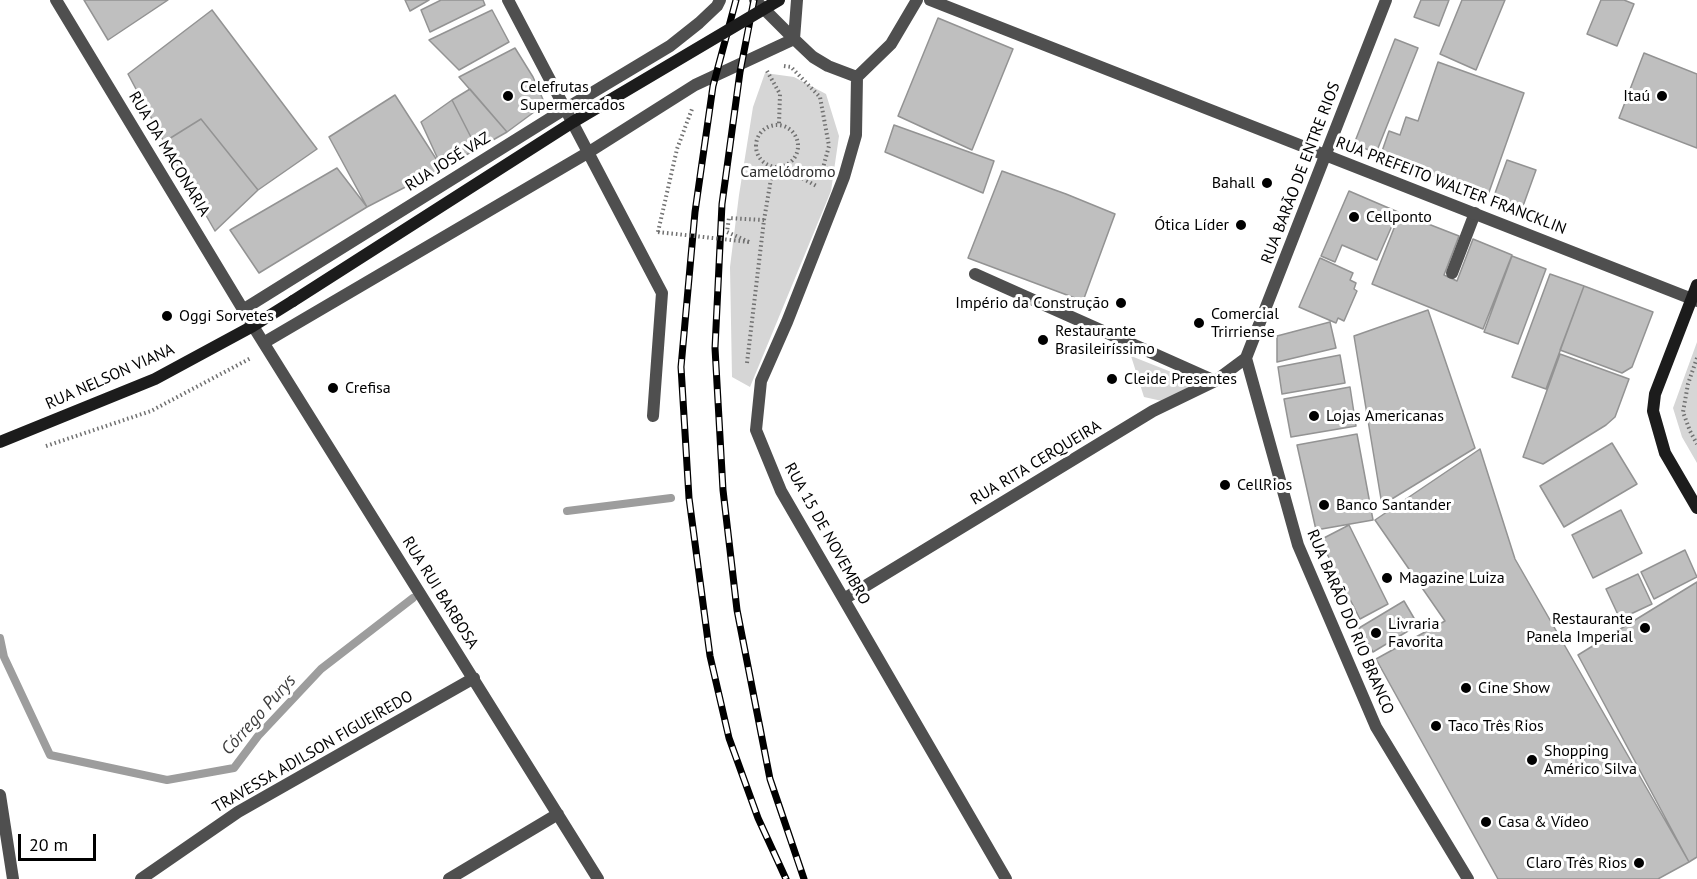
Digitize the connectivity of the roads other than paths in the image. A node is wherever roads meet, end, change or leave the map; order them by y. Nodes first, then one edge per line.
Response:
1 (56, 0) edge
2 (508, 0) edge
3 (720, 0) edge
4 (755, 0) edge
5 (779, 0) edge
6 (796, 0) edge
7 (917, 0) edge
8 (930, 0) edge
9 (1386, 0) edge
10 (794, 39) junction
11 (857, 77) junction
12 (565, 109) junction
13 (589, 152) junction
14 (1325, 154) junction
15 (1475, 213) junction
16 (1452, 273) dead end
17 (975, 274) dead end
18 (1697, 285) edge
19 (1694, 300) edge
20 (244, 309) junction
21 (253, 326) junction
22 (267, 346) junction
23 (1246, 358) junction
24 (1215, 381) junction
25 (653, 416) dead end
26 (0, 442) edge
27 (1697, 508) edge
28 (844, 599) junction
29 (474, 678) junction
30 (0, 795) edge
31 (558, 814) junction
32 (14, 879) edge
33 (141, 879) edge
34 (449, 879) edge
35 (598, 879) edge
36 (1006, 879) edge
37 (1468, 879) edge

1 - 20 street, RUA DA MACONARIA
2 - 12 street
3 - 12 street, RUA JOSÉ VAZ
4 - 10 street
5 - 21 main road, RUA NELSON VIANA, bridge
6 - 10 street
7 - 11 street
8 - 14 street, RUA PREFEITO WALTER FRANCKLIN
9 - 14 street, RUA BARÃO DE ENTRE RIOS
10 - 11 street
10 - 13 street
11 - 28 street, RUA 15 DE NOVEMBRO
12 - 13 street
12 - 20 street, RUA JOSÉ VAZ
13 - 22 street
13 - 25 street
14 - 15 street, RUA PREFEITO WALTER FRANCKLIN
14 - 23 street, RUA BARÃO DE ENTRE RIOS
15 - 16 street
15 - 19 street, RUA PREFEITO WALTER FRANCKLIN
17 - 24 street
18 - 19 main road
19 - 27 main road
20 - 21 street, RUA DA MACONARIA
21 - 22 street, RUA RUI BARBOSA
21 - 26 main road, RUA NELSON VIANA
22 - 29 street, RUA RUI BARBOSA
23 - 24 street, RUA RITA CERQUEIRA
23 - 37 street, RUA BARÃO DO RIO BRANCO
24 - 28 street, RUA RITA CERQUEIRA
28 - 36 street, RUA 15 DE NOVEMBRO
29 - 31 street, RUA RUI BARBOSA
29 - 33 street, TRAVESSA ADILSON FIGUEIREDO
30 - 32 street
31 - 34 street
31 - 35 street, RUA RUI BARBOSA

